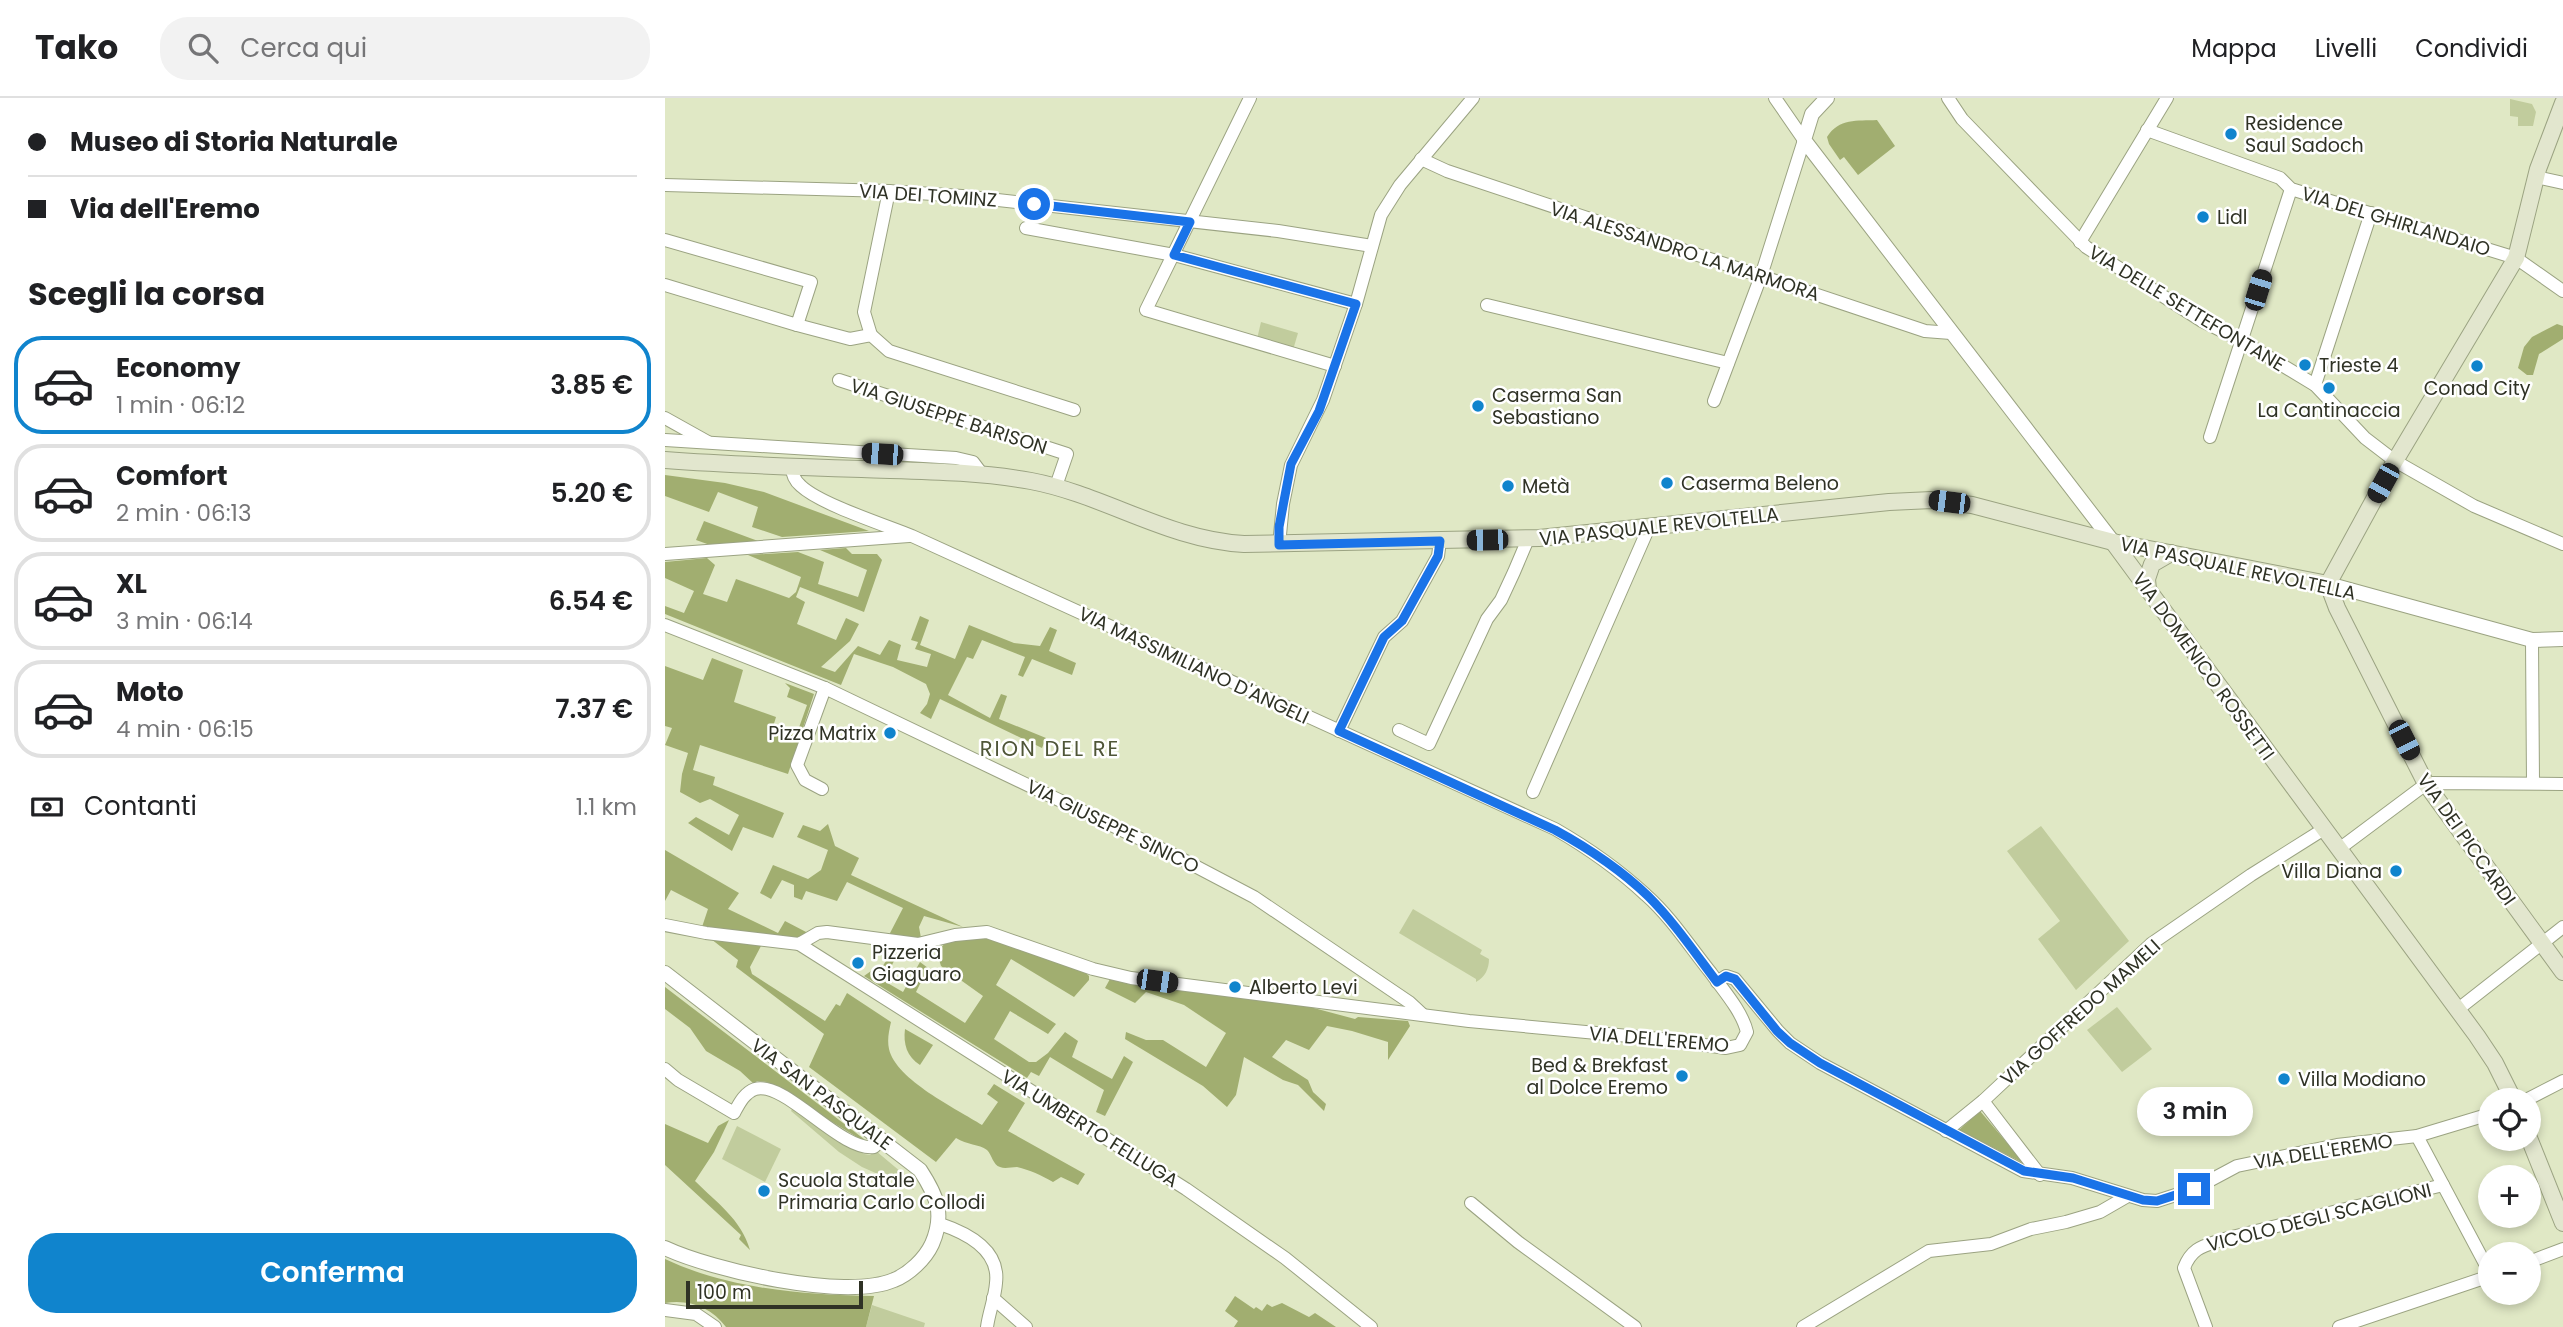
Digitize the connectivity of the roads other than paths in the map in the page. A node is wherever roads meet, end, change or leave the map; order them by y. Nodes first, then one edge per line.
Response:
1 (1250, 98) edge
2 (1473, 98) edge
3 (1775, 98) edge
4 (1827, 98) edge
5 (1948, 98) edge
6 (2167, 98) edge
7 (2563, 103) edge
8 (2147, 130) junction
9 (1804, 140) junction
10 (1421, 159) junction
11 (2536, 177) junction
12 (2563, 183) edge
13 (665, 185) edge
14 (2291, 189) junction
15 (889, 191) junction
16 (2371, 214) junction
17 (1190, 222) junction
18 (1026, 228) dead end
19 (665, 240) edge
20 (2080, 242) junction
21 (1372, 246) junction
22 (1174, 255) junction
23 (2516, 258) junction
24 (1761, 276) junction
25 (665, 285) edge
26 (2563, 291) edge
27 (1356, 304) junction
28 (1487, 305) dead end
29 (797, 325) junction
30 (1951, 333) junction
31 (871, 335) junction
32 (2242, 341) junction
33 (1728, 363) junction
34 (1335, 366) junction
35 (839, 380) dead end
36 (2315, 385) junction
37 (1714, 401) dead end
38 (1074, 410) dead end
39 (665, 418) edge
40 (2210, 437) dead end
41 (665, 440) edge
42 (709, 442) junction
43 (665, 460) edge
44 (2395, 461) junction
45 (792, 467) junction
46 (982, 474) junction
47 (1056, 486) junction
48 (1649, 527) junction
49 (912, 536) junction
50 (1528, 539) junction
51 (1440, 541) junction
52 (2113, 542) junction
53 (2563, 544) edge
54 (1279, 545) junction
55 (2171, 553) junction
56 (665, 554) edge
57 (2328, 584) junction
58 (2148, 590) junction
59 (665, 625) edge
60 (2563, 639) edge
61 (2532, 640) junction
62 (825, 688) junction
63 (1399, 730) dead end
64 (1339, 731) junction
65 (2533, 783) junction
66 (2426, 784) junction
67 (2563, 784) edge
68 (822, 789) dead end
69 (1533, 792) dead end
70 (2324, 829) junction
71 (2339, 849) junction
72 (665, 925) edge
73 (2563, 927) edge
74 (799, 944) junction
75 (2541, 944) junction
76 (2563, 972) edge
77 (665, 973) edge
78 (1717, 982) junction
79 (2457, 1010) junction
80 (1424, 1016) junction
81 (665, 1069) edge
82 (2563, 1081) edge
83 (2508, 1088) edge
84 (2541, 1092) edge
85 (1983, 1101) junction
86 (2478, 1118) edge
87 (1946, 1131) junction
88 (2417, 1136) junction
89 (882, 1139) junction
90 (2534, 1151) edge
91 (2041, 1175) junction
92 (2443, 1185) junction
93 (2126, 1197) junction
94 (1471, 1203) dead end
95 (2563, 1223) edge
96 (940, 1224) junction
97 (665, 1248) edge
98 (2563, 1249) edge
99 (2478, 1251) edge
100 (2541, 1257) edge
101 (2478, 1278) edge
102 (993, 1298) junction
103 (665, 1310) edge
104 (715, 1327) edge
105 (987, 1327) edge
106 (1026, 1327) edge
107 (1371, 1327) edge
108 (1635, 1327) edge
109 (1803, 1327) edge
110 (2206, 1327) edge
111 (2339, 1327) edge

1 - 17 street
2 - 10 street
3 - 9 street
4 - 9 street
5 - 20 street, VIA DELLE SETTEFONTANE
6 - 8 street
7 - 11 main road
8 - 14 street, VIA DEL GHIRLANDAIO
8 - 20 street
9 - 24 street
9 - 30 street, VIA DOMENICO ROSSETTI
10 - 21 street
10 - 24 street, VIA ALESSANDRO LA MARMORA
11 - 12 street
11 - 23 main road
13 - 15 street, VIA DEI TOMINZ
14 - 16 street, VIA DEL GHIRLANDAIO
14 - 32 street
15 - 17 street, VIA DEI TOMINZ
15 - 31 street
16 - 23 street, VIA DEL GHIRLANDAIO
16 - 36 street
17 - 21 street, VIA DEI TOMINZ
17 - 22 street
18 - 22 street
19 - 29 street
20 - 32 street, VIA DELLE SETTEFONTANE
21 - 27 street
22 - 27 street
22 - 34 street
23 - 26 street, VIA DEL GHIRLANDAIO
23 - 44 main road
24 - 30 street, VIA ALESSANDRO LA MARMORA
24 - 33 street
25 - 29 street
27 - 34 street
28 - 33 street
29 - 31 street
30 - 52 street, VIA DOMENICO ROSSETTI
31 - 38 street
32 - 36 street, VIA DELLE SETTEFONTANE
32 - 40 street
33 - 37 street
34 - 54 street
35 - 47 street, VIA GIUSEPPE BARISON
36 - 44 street, VIA DELLE SETTEFONTANE
39 - 42 street
41 - 42 street
42 - 46 street
43 - 45 main road, VIA PASQUALE REVOLTELLA
44 - 53 street, VIA DELLE SETTEFONTANE
44 - 57 main road
45 - 46 main road, VIA PASQUALE REVOLTELLA
45 - 49 street, VIA MASSIMILIANO D'ANGELI
46 - 47 main road, VIA PASQUALE REVOLTELLA
47 - 54 main road, VIA PASQUALE REVOLTELLA
48 - 50 main road, VIA PASQUALE REVOLTELLA
48 - 52 main road, VIA PASQUALE REVOLTELLA
48 - 69 street
49 - 56 street
49 - 64 street, VIA MASSIMILIANO D'ANGELI
50 - 51 main road, VIA PASQUALE REVOLTELLA
50 - 63 street
51 - 54 main road, VIA PASQUALE REVOLTELLA
51 - 64 street
52 - 55 main road, VIA PASQUALE REVOLTELLA
52 - 58 main road, VIA DOMENICO ROSSETTI
55 - 57 main road, VIA PASQUALE REVOLTELLA
55 - 58 main road
57 - 61 street, VIA PASQUALE REVOLTELLA
57 - 66 main road, VIA DEI PICCARDI
58 - 70 main road, VIA DOMENICO ROSSETTI
59 - 62 street, VIA GIUSEPPE SINICO
60 - 61 street, VIA PASQUALE REVOLTELLA
61 - 65 street
62 - 68 street
62 - 80 street, VIA GIUSEPPE SINICO
64 - 78 street, VIA MASSIMILIANO D'ANGELI
65 - 66 street
65 - 67 street
66 - 71 street
66 - 75 main road, VIA DEI PICCARDI
70 - 71 main road, VIA DOMENICO ROSSETTI
70 - 85 street, VIA GOFFREDO MAMELI
71 - 79 main road, VIA DOMENICO ROSSETTI
72 - 74 street, VIA DELL'EREMO
73 - 75 street
74 - 80 street, VIA DELL'EREMO
74 - 107 street, VIA UMBERTO FELLUGA
75 - 76 main road, VIA DEI PICCARDI
75 - 79 street
77 - 89 street, VIA SAN PASQUALE
78 - 80 street, VIA DELL'EREMO
78 - 87 street, VIA DELL'EREMO
79 - 83 main road, VIA DOMENICO ROSSETTI
81 - 89 street
82 - 84 street
85 - 87 street, VIA GOFFREDO MAMELI
85 - 91 street
86 - 88 street, VIA DELL'EREMO
87 - 91 street, VIA DELL'EREMO
88 - 92 street
88 - 93 street, VIA DELL'EREMO
89 - 96 street, VIA SAN PASQUALE
90 - 95 main road
91 - 93 street, VIA DELL'EREMO
92 - 99 street
92 - 110 street, VICOLO DEGLI SCAGLIONI
93 - 109 street
94 - 108 street
96 - 97 street
96 - 102 street
98 - 100 street
101 - 111 street
102 - 105 street
102 - 106 street
103 - 104 street

